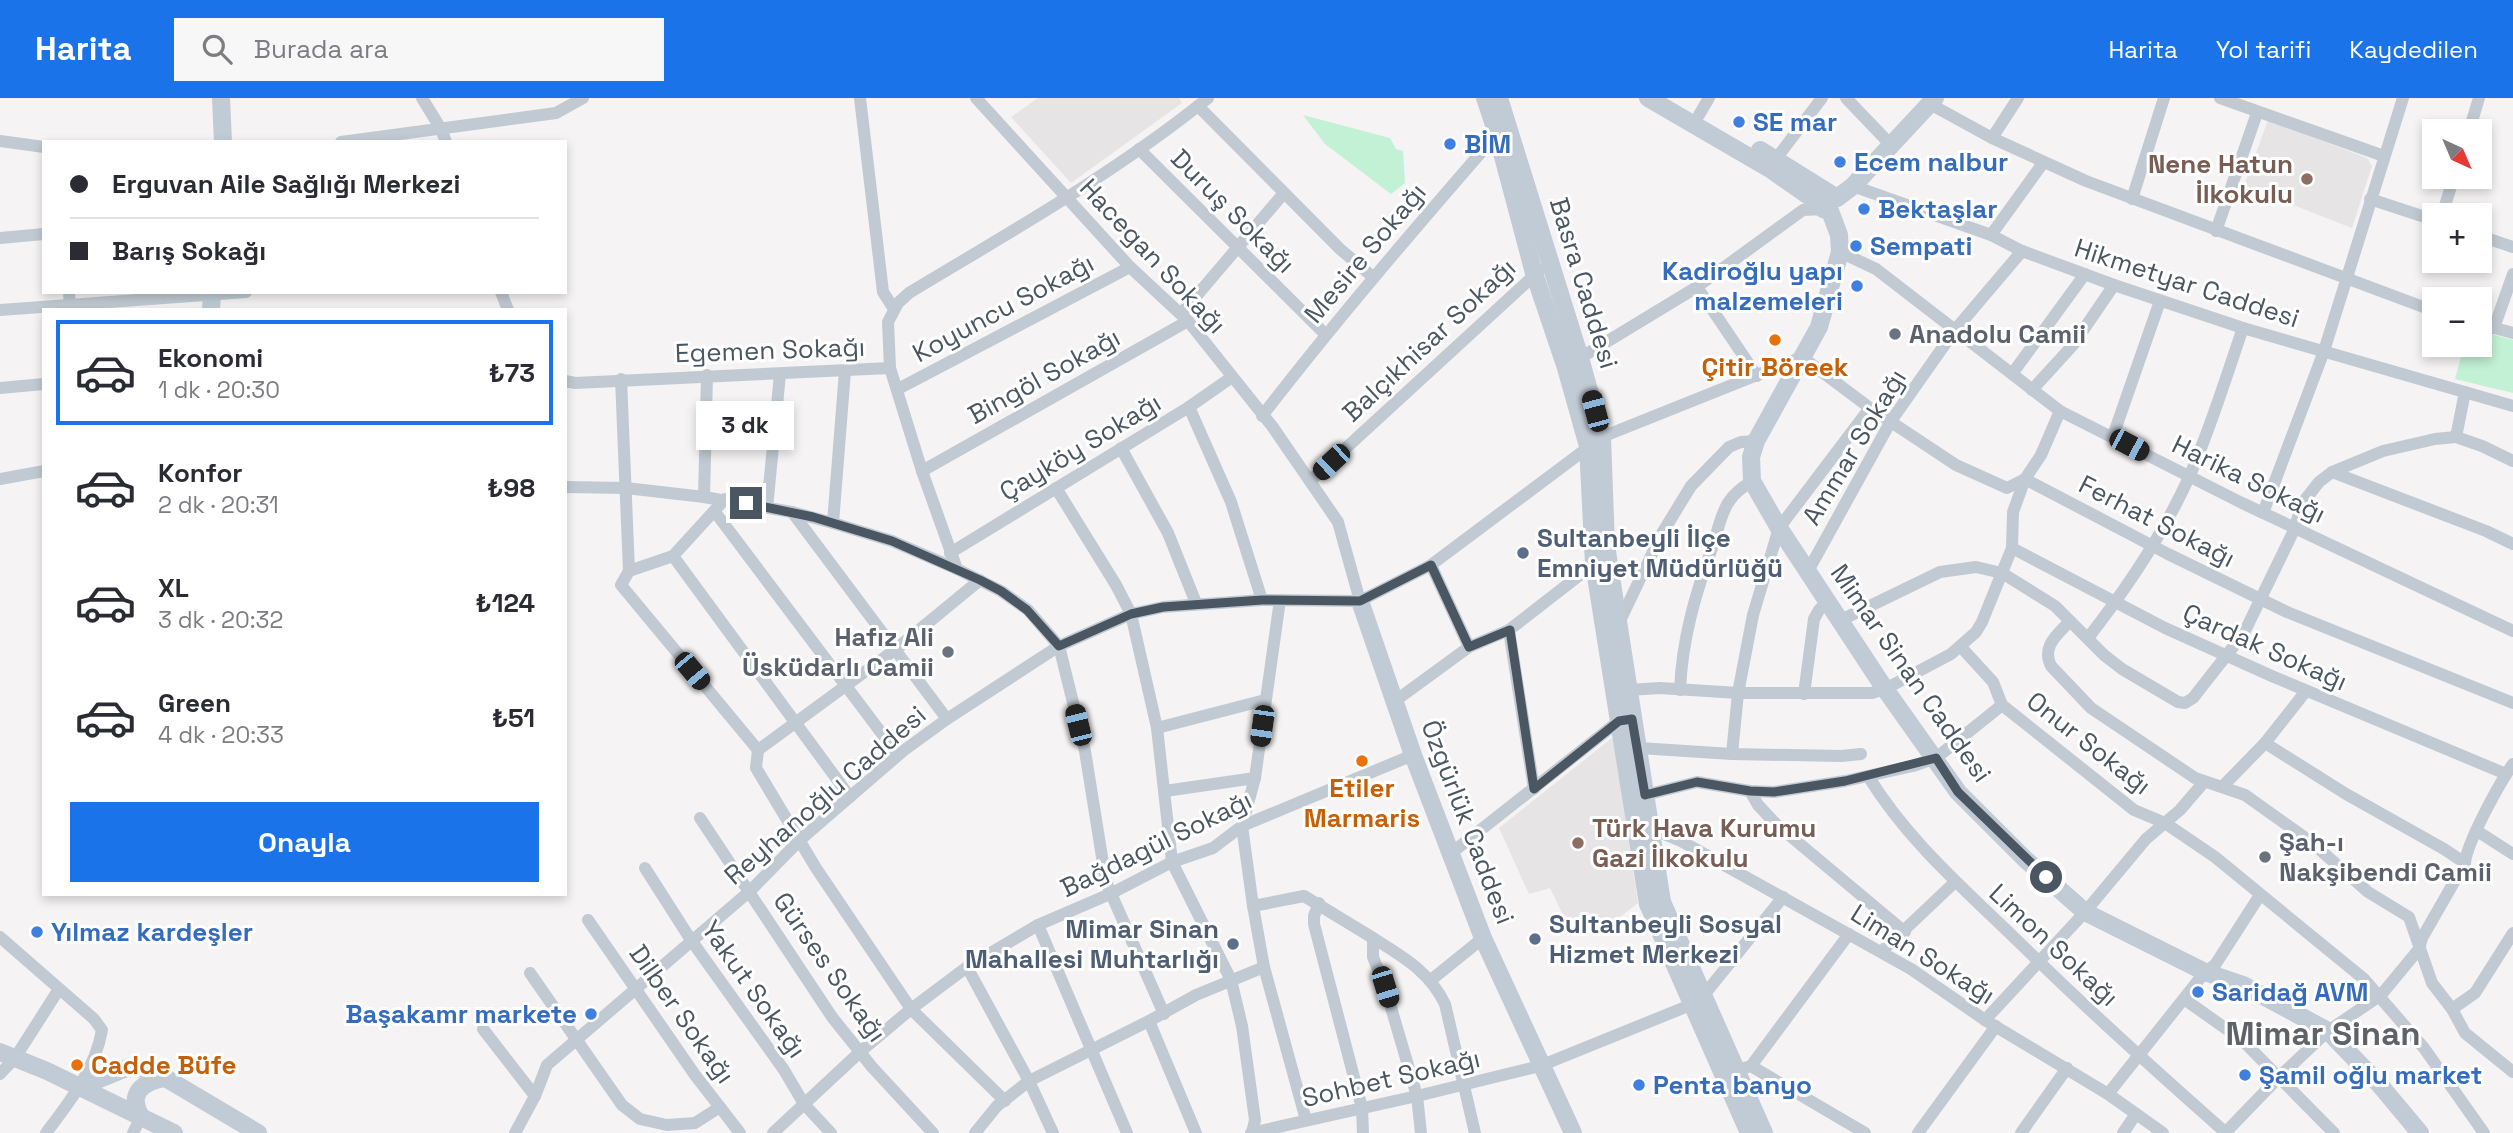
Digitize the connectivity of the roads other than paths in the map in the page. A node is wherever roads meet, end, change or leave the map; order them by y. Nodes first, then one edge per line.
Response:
1 (221, 98) edge
2 (422, 98) edge
3 (583, 98) edge
4 (860, 98) edge
5 (976, 98) edge
6 (1485, 98) edge
7 (1499, 98) edge
8 (1648, 98) edge
9 (1671, 98) edge
10 (1709, 98) edge
11 (1822, 98) edge
12 (1846, 98) edge
13 (2018, 98) edge
14 (2164, 98) edge
15 (2220, 98) edge
16 (2403, 98) edge
17 (2479, 98) edge
18 (1933, 101) edge
19 (1203, 102) edge
20 (2257, 113) junction
21 (1699, 114) junction
22 (2473, 119) edge
23 (1504, 132) junction
24 (444, 136) edge
25 (1992, 138) junction
26 (223, 140) edge
27 (375, 140) edge
28 (0, 141) edge
29 (1891, 145) junction
30 (42, 147) edge
31 (1139, 149) junction
32 (2384, 156) junction
33 (1776, 159) junction
34 (2043, 163) junction
35 (1853, 187) junction
36 (1284, 193) junction
37 (1066, 198) junction
38 (2132, 199) junction
39 (2370, 199) junction
40 (1828, 203) junction
41 (2422, 216) edge
42 (2216, 230) junction
43 (42, 233) edge
44 (1992, 235) junction
45 (0, 237) edge
46 (2492, 240) edge
47 (1237, 246) junction
48 (2513, 247) edge
49 (2022, 251) junction
50 (1840, 252) junction
51 (1130, 267) junction
52 (1542, 269) junction
53 (2085, 274) junction
54 (2513, 274) edge
55 (1373, 277) junction
56 (2346, 278) junction
57 (2113, 285) junction
58 (1697, 287) junction
59 (236, 294) edge
60 (212, 299) edge
61 (2160, 300) junction
62 (69, 302) edge
63 (2422, 306) edge
64 (894, 309) junction
65 (0, 310) edge
66 (1185, 317) junction
67 (2243, 328) junction
68 (2494, 328) joint
69 (1955, 330) junction
70 (2513, 333) edge
71 (1325, 334) junction
72 (2324, 351) junction
73 (1580, 358) junction
74 (1802, 358) junction
75 (890, 368) junction
76 (845, 371) junction
77 (780, 374) junction
78 (2012, 374) junction
79 (707, 375) junction
80 (1757, 376) junction
81 (1232, 377) junction
82 (621, 379) junction
83 (567, 381) edge
84 (42, 384) edge
85 (0, 388) edge
86 (898, 389) junction
87 (2032, 390) junction
88 (2465, 392) junction
89 (2513, 406) edge
90 (1189, 407) junction
91 (1870, 408) junction
92 (2060, 411) junction
93 (1262, 416) junction
94 (1891, 421) junction
95 (2113, 436) junction
96 (2456, 437) junction
97 (1595, 441) junction
98 (1756, 442) junction
99 (1121, 448) junction
100 (2513, 461) edge
101 (42, 471) edge
102 (922, 471) junction
103 (2332, 472) junction
104 (2189, 476) junction
105 (0, 479) edge
106 (2025, 479) junction
107 (1310, 481) junction
108 (1752, 481) junction
109 (567, 487) edge
110 (626, 488) junction
111 (1056, 488) junction
112 (704, 496) junction
113 (725, 499) junction
114 (767, 508) junction
115 (715, 512) junction
116 (792, 512) junction
117 (2263, 513) junction
118 (833, 523) junction
119 (1779, 528) junction
120 (2295, 528) junction
121 (2513, 544) edge
122 (2152, 545) junction
123 (2012, 548) junction
124 (950, 553) junction
125 (673, 556) junction
126 (1594, 564) junction
127 (1431, 565) junction
128 (957, 569) junction
129 (1808, 571) junction
130 (629, 572) junction
131 (2002, 573) junction
132 (980, 580) junction
133 (2260, 599) junction
134 (1262, 600) junction
135 (1280, 600) junction
136 (1360, 601) junction
137 (1828, 601) junction
138 (1196, 603) junction
139 (2115, 603) junction
140 (1131, 614) junction
141 (1841, 620) junction
142 (2070, 621) junction
143 (1618, 625) junction
144 (1510, 630) junction
145 (2513, 631) edge
146 (2088, 638) junction
147 (1059, 646) junction
148 (1469, 647) junction
149 (1961, 647) junction
150 (896, 649) junction
151 (2227, 657) junction
152 (846, 686) junction
153 (1885, 689) junction
154 (1628, 690) junction
155 (1679, 690) junction
156 (2306, 691) junction
157 (1738, 693) junction
158 (1804, 694) junction
159 (1265, 700) junction
160 (1395, 701) junction
161 (2513, 703) edge
162 (2002, 705) junction
163 (947, 719) junction
164 (1626, 720) junction
165 (794, 722) junction
166 (1157, 728) junction
167 (2265, 743) junction
168 (1639, 748) junction
169 (758, 750) junction
170 (1732, 754) junction
171 (1861, 754) dead end
172 (898, 755) junction
173 (1413, 755) junction
174 (1936, 758) junction
175 (2509, 769) edge
176 (1868, 776) junction
177 (1255, 778) junction
178 (2204, 782) junction
179 (2223, 786) junction
180 (1534, 789) junction
181 (1165, 790) junction
182 (1750, 791) junction
183 (1645, 795) junction
184 (850, 797) junction
185 (700, 818) dead end
186 (2165, 823) junction
187 (1242, 827) junction
188 (1649, 828) junction
189 (2477, 831) junction
190 (800, 840) junction
191 (1450, 854) junction
192 (2513, 855) edge
193 (1172, 862) junction
194 (2465, 863) junction
195 (645, 868) dead end
196 (1955, 883) junction
197 (750, 891) junction
198 (1110, 894) junction
199 (2260, 895) junction
200 (1783, 897) junction
201 (1319, 903) junction
202 (1253, 906) junction
203 (2085, 912) junction
204 (588, 920) dead end
205 (1038, 925) junction
206 (1905, 932) junction
207 (2513, 933) edge
208 (1849, 934) junction
209 (0, 937) edge
210 (1374, 938) junction
211 (1483, 938) junction
212 (691, 940) junction
213 (5, 949) edge
214 (2419, 949) junction
215 (1881, 952) junction
216 (2040, 963) junction
217 (967, 967) junction
218 (1264, 967) junction
219 (530, 972) dead end
220 (2205, 972) junction
221 (1231, 980) junction
222 (1431, 980) junction
223 (59, 989) junction
224 (636, 989) junction
225 (2381, 995) junction
226 (2184, 999) junction
227 (1699, 1000) junction
228 (911, 1009) junction
229 (2452, 1009) junction
230 (1164, 1014) junction
231 (1149, 1021) junction
232 (1991, 1023) junction
233 (483, 1029) dead end
234 (2328, 1031) junction
235 (577, 1040) junction
236 (1091, 1051) junction
237 (860, 1052) junction
238 (7, 1055) edge
239 (2137, 1056) junction
240 (1540, 1066) junction
241 (2067, 1068) junction
242 (1737, 1071) junction
243 (2513, 1072) edge
244 (0, 1074) edge
245 (2279, 1077) junction
246 (165, 1078) junction
247 (1028, 1081) junction
248 (1466, 1084) junction
249 (80, 1087) junction
250 (2108, 1094) junction
251 (535, 1096) junction
252 (1417, 1096) junction
253 (1005, 1101) junction
254 (804, 1104) junction
255 (720, 1107) junction
256 (1362, 1108) junction
257 (2136, 1114) junction
258 (1306, 1121) junction
259 (137, 1125) edge
260 (1289, 1129) edge
261 (2329, 1131) edge
262 (46, 1133) edge
263 (174, 1133) edge
264 (258, 1133) edge
265 (515, 1133) edge
266 (740, 1133) edge
267 (774, 1133) edge
268 (831, 1133) edge
269 (933, 1133) edge
270 (975, 1133) edge
271 (1053, 1133) edge
272 (1127, 1133) edge
273 (1196, 1133) edge
274 (1252, 1133) edge
275 (1363, 1133) edge
276 (1421, 1133) edge
277 (1475, 1133) edge
278 (1573, 1133) edge
279 (1749, 1133) edge
280 (1764, 1133) edge
281 (1865, 1133) edge
282 (1918, 1133) edge
283 (2021, 1133) edge
284 (2123, 1133) edge
285 (2163, 1133) edge
286 (2225, 1133) edge
287 (2420, 1133) edge
288 (2484, 1133) edge

1 - 26 street
2 - 24 street
3 - 24 street
4 - 64 street
5 - 37 street, Hacegan Sokağı
6 - 23 street, Basra Caddesi
7 - 23 street, Basra Caddesi
8 - 40 street
9 - 21 street
10 - 21 street
11 - 33 street
12 - 29 street
13 - 25 street
14 - 38 street
15 - 20 street
16 - 32 street
17 - 22 street
18 - 25 street
18 - 29 street
19 - 31 street
19 - 36 street
20 - 32 street
20 - 42 street
21 - 33 street
23 - 52 street, Basra Caddesi
23 - 55 street, Mesire Sokağı
24 - 27 street
25 - 34 street
28 - 30 street
29 - 35 street
31 - 37 street
31 - 47 street, Duruş Sokağı
32 - 39 street
33 - 40 street
34 - 38 street
34 - 44 street
35 - 40 street
35 - 44 street, Hikmetyar Caddesi
36 - 47 street
36 - 55 street
37 - 51 street, Hacegan Sokağı
37 - 64 street
38 - 42 street
39 - 41 street
39 - 56 street
40 - 50 street
40 - 58 street
42 - 56 street
43 - 45 street
44 - 49 street, Hikmetyar Caddesi
46 - 48 street
47 - 66 street
47 - 71 street, Duruş Sokağı
49 - 53 street, Hikmetyar Caddesi
49 - 69 street, Ammar Sokağı
50 - 69 street, Harika Sokağı
50 - 74 street
51 - 66 street, Hacegan Sokağı
51 - 86 street, Koyuncu Sokağı
52 - 73 street, Basra Caddesi
52 - 97 street, Basra Caddesi
52 - 107 street, Balçıkhisar Sokağı
53 - 57 street, Hikmetyar Caddesi
53 - 78 street
54 - 68 street
55 - 71 street, Mesire Sokağı
56 - 63 street
56 - 72 street
57 - 61 street, Hikmetyar Caddesi
57 - 87 street
58 - 73 street
58 - 80 street
59 - 60 street
60 - 62 street
61 - 67 street, Hikmetyar Caddesi
61 - 95 street
62 - 65 street
64 - 75 street
66 - 81 street, Hacegan Sokağı
66 - 102 street, Bingöl Sokağı
67 - 72 street, Hikmetyar Caddesi
67 - 104 street
68 - 70 street
69 - 78 street, Harika Sokağı
69 - 94 street, Ammar Sokağı
71 - 93 street, Mesire Sokağı
72 - 88 street, Hikmetyar Caddesi
72 - 117 street
73 - 97 street, Basra Caddesi
74 - 80 street, Reyhanoğlu Caddesi
74 - 91 street
74 - 98 street
75 - 76 street, Egemen Sokağı
75 - 86 street, Egemen Sokağı
76 - 77 street, Egemen Sokağı
76 - 118 street
77 - 79 street, Egemen Sokağı
77 - 114 street
78 - 87 street, Harika Sokağı
79 - 82 street, Egemen Sokağı
79 - 112 street
80 - 97 street, Reyhanoğlu Caddesi
81 - 90 street, Çayköy Sokağı
81 - 93 street, Hacegan Sokağı
82 - 83 street, Egemen Sokağı
82 - 110 street
84 - 85 street
86 - 102 street, Egemen Sokağı
87 - 92 street, Harika Sokağı
88 - 89 street, Hikmetyar Caddesi
88 - 96 street
90 - 99 street, Çayköy Sokağı
90 - 134 street
91 - 94 street
91 - 119 street
92 - 95 street, Harika Sokağı
92 - 106 street
93 - 107 street, Hacegan Sokağı
94 - 106 street
94 - 129 street, Ammar Sokağı
95 - 104 street, Harika Sokağı
96 - 100 street
96 - 103 street
97 - 126 street, Basra Caddesi
97 - 127 street, Reyhanoğlu Caddesi
97 - 143 street, Basra Caddesi
98 - 108 street
98 - 143 street
99 - 111 street, Çayköy Sokağı
99 - 138 street
101 - 105 street
102 - 124 street, Egemen Sokağı
103 - 120 street
103 - 121 street
104 - 117 street, Harika Sokağı
104 - 122 street
106 - 122 street, Ferhat Sokağı
106 - 123 street
107 - 136 street, Hacegan Sokağı
108 - 119 street, Mimar Sinan Caddesi
108 - 155 street
109 - 110 street
110 - 112 street
110 - 130 street
111 - 124 street, Çayköy Sokağı
111 - 140 street
112 - 113 street
113 - 114 street
113 - 115 street
114 - 116 street
115 - 125 street
115 - 152 street
116 - 118 street
116 - 150 street
117 - 120 street, Harika Sokağı
118 - 128 street
119 - 129 street, Mimar Sinan Caddesi
119 - 157 street
120 - 133 street
120 - 145 street, Harika Sokağı
122 - 133 street, Ferhat Sokağı
122 - 139 street
123 - 131 street
123 - 139 street, Çardak Sokağı
124 - 128 street, Egemen Sokağı
125 - 130 street
125 - 165 street
126 - 144 street
126 - 164 street, Basra Caddesi
127 - 136 street, Reyhanoğlu Caddesi
127 - 148 street
128 - 132 street
129 - 137 street, Mimar Sinan Caddesi
130 - 169 street
131 - 141 street
131 - 142 street
131 - 149 street
132 - 147 street
132 - 150 street
133 - 151 street
133 - 161 street, Ferhat Sokağı
134 - 135 street, Reyhanoğlu Caddesi
134 - 138 street, Reyhanoğlu Caddesi
135 - 136 street, Reyhanoğlu Caddesi
135 - 159 street
136 - 160 street, Özgürlük Caddesi
137 - 141 street, Mimar Sinan Caddesi
137 - 158 street
138 - 140 street, Reyhanoğlu Caddesi
139 - 146 street
139 - 151 street, Çardak Sokağı
140 - 147 street, Reyhanoğlu Caddesi
140 - 166 street
141 - 153 street, Mimar Sinan Caddesi
142 - 146 street
142 - 178 street
143 - 154 street, Basra Caddesi
144 - 148 street
144 - 180 street
146 - 151 street
147 - 163 street, Reyhanoğlu Caddesi
147 - 198 street
148 - 160 street
149 - 153 street
149 - 162 street
150 - 152 street
150 - 163 street
151 - 156 street, Çardak Sokağı
152 - 165 street
152 - 172 street
153 - 158 street
153 - 174 street, Mimar Sinan Caddesi
154 - 155 street
154 - 164 street, Basra Caddesi
155 - 157 street
156 - 167 street
156 - 175 street, Çardak Sokağı
157 - 158 street
157 - 170 street
159 - 166 street
159 - 177 street
160 - 173 street, Özgürlük Caddesi
162 - 174 street, Onur Sokağı
162 - 186 street, Onur Sokağı
163 - 172 street, Reyhanoğlu Caddesi
164 - 168 street, Basra Caddesi
164 - 180 street
164 - 227 street, Basra Caddesi
165 - 169 street
165 - 184 street
166 - 181 street
167 - 179 street
167 - 194 street
168 - 170 street
168 - 183 street, Basra Caddesi
169 - 190 street
170 - 171 street
172 - 184 street, Reyhanoğlu Caddesi
173 - 187 street, Bağdagül Sokağı
173 - 191 street, Özgürlük Caddesi
174 - 176 street, Onur Sokağı
174 - 203 street, Mimar Sinan Caddesi
175 - 189 street
176 - 182 street, Onur Sokağı
176 - 196 street, Limon Sokağı
177 - 181 street
177 - 187 street
178 - 179 street
178 - 186 street
179 - 214 street
180 - 191 street
181 - 193 street
182 - 183 street, Onur Sokağı
182 - 206 street
183 - 188 street, Basra Caddesi
184 - 190 street, Reyhanoğlu Caddesi
185 - 197 street, Gürses Sokağı
186 - 199 street, Onur Sokağı
186 - 203 street
187 - 193 street, Bağdagül Sokağı
187 - 202 street
188 - 200 street, Liman Sokağı
188 - 227 street, Basra Caddesi
189 - 192 street
189 - 194 street
190 - 197 street, Reyhanoğlu Caddesi
190 - 228 street
191 - 211 street, Özgürlük Caddesi
193 - 198 street, Bağdagül Sokağı
193 - 221 street
194 - 214 street
195 - 212 street, Yakut Sokağı
196 - 206 street
196 - 216 street, Limon Sokağı
197 - 212 street, Reyhanoğlu Caddesi
197 - 237 street, Gürses Sokağı
198 - 205 street, Bağdagül Sokağı
198 - 230 street
199 - 220 street
199 - 225 street, Onur Sokağı
200 - 208 street, Liman Sokağı
200 - 227 street
201 - 202 street
201 - 210 street
201 - 256 street
202 - 218 street
203 - 216 street
203 - 220 street, Mimar Sinan Caddesi
204 - 224 street, Dilber Sokağı
205 - 217 street, Bağdagül Sokağı
205 - 236 street
206 - 215 street
207 - 229 street
208 - 215 street, Liman Sokağı
208 - 242 street
209 - 213 street
210 - 222 street
210 - 252 street
211 - 222 street
211 - 240 street, Özgürlük Caddesi
212 - 224 street, Reyhanoğlu Caddesi
212 - 254 street, Yakut Sokağı
213 - 223 street
214 - 225 street
214 - 229 street
215 - 232 street, Liman Sokağı
216 - 232 street
216 - 239 street, Limon Sokağı
217 - 228 street, Bağdagül Sokağı
217 - 247 street
218 - 221 street
218 - 258 street
219 - 235 street
220 - 226 street
220 - 234 street, Mimar Sinan Caddesi
221 - 230 street
221 - 274 street
222 - 248 street
223 - 238 street
223 - 249 street
224 - 235 street, Reyhanoğlu Caddesi
224 - 255 street, Dilber Sokağı
225 - 234 street
225 - 288 street, Onur Sokağı
226 - 239 street
226 - 245 street
227 - 240 street, Sohbet Sokağı
227 - 242 street, Basra Caddesi
228 - 237 street, Bağdagül Sokağı
228 - 253 street
229 - 243 street
230 - 231 street
231 - 236 street
231 - 273 street
232 - 241 street, Liman Sokağı
232 - 282 street
233 - 251 street
234 - 245 street
234 - 287 street, Mimar Sinan Caddesi
235 - 251 street, Reyhanoğlu Caddesi
235 - 255 street
236 - 247 street
236 - 272 street
237 - 254 street, Bağdagül Sokağı
237 - 269 street, Gürses Sokağı
238 - 244 street
238 - 249 street
239 - 250 street
239 - 286 street, Limon Sokağı
240 - 248 street, Sohbet Sokağı
240 - 278 street, Özgürlük Caddesi
241 - 250 street, Liman Sokağı
241 - 283 street
242 - 279 street, Basra Caddesi
242 - 280 street, Basra Caddesi
242 - 281 street
245 - 261 street
245 - 286 street
246 - 249 street
246 - 259 street
246 - 264 street
247 - 253 street
247 - 271 street
248 - 252 street, Sohbet Sokağı
248 - 277 street
249 - 259 street
249 - 262 street
250 - 257 street, Liman Sokağı
251 - 265 street, Reyhanoğlu Caddesi
252 - 256 street, Sohbet Sokağı
252 - 276 street
253 - 270 street
254 - 267 street, Bağdagül Sokağı
254 - 268 street, Yakut Sokağı
255 - 266 street, Dilber Sokağı
256 - 258 street, Sohbet Sokağı
256 - 275 street
257 - 284 street
257 - 285 street, Liman Sokağı
258 - 260 street, Sohbet Sokağı
259 - 263 street
260 - 274 street, Sohbet Sokağı

